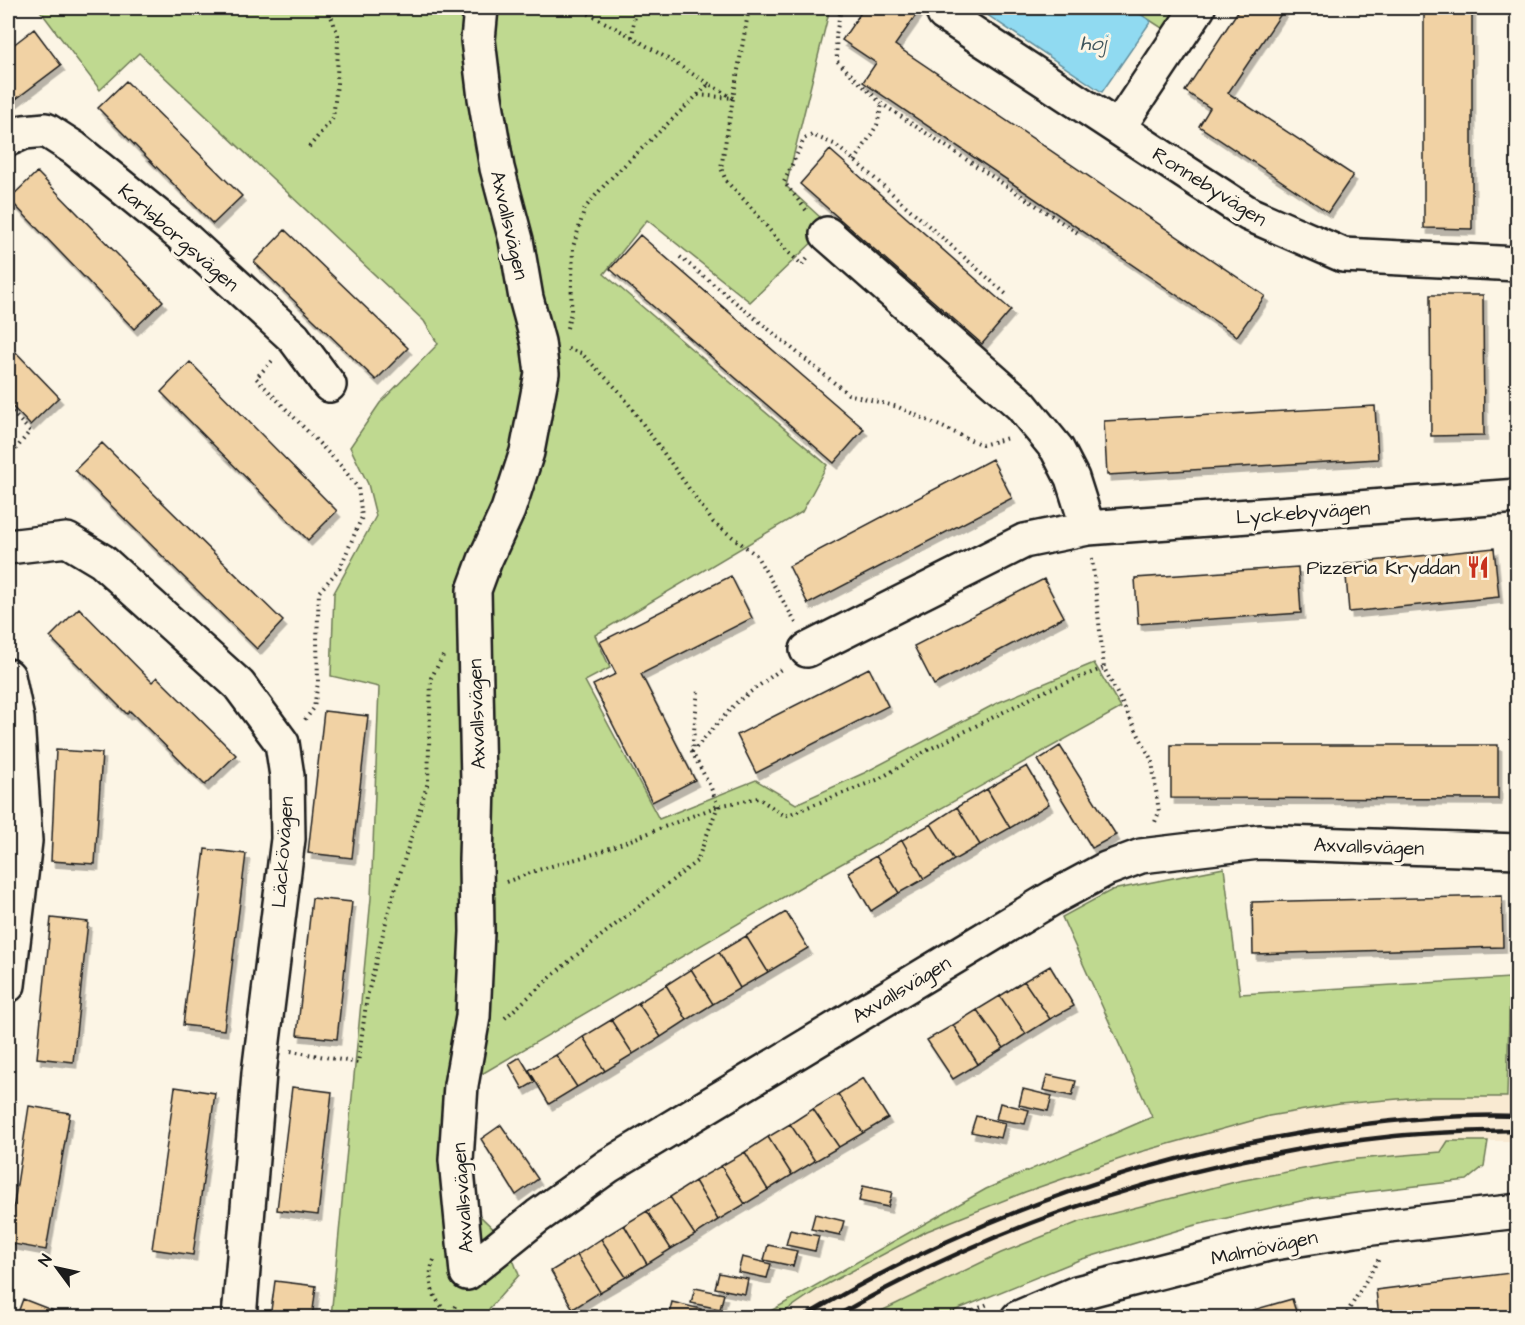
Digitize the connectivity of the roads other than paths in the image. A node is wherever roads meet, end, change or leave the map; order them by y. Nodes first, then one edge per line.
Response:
1 (481, 8) edge
2 (949, 8) edge
3 (1198, 8) edge
4 (1118, 128) junction
5 (8, 139) edge
6 (831, 237) road end
7 (1518, 264) edge
8 (329, 385) dead end
9 (1518, 496) edge
10 (1088, 528) junction
11 (8, 547) edge
12 (807, 650) road end
13 (8, 676) edge
14 (12, 719) edge
15 (1518, 851) edge
16 (8, 985) edge
17 (1518, 1211) edge
18 (1025, 1316) edge
19 (239, 1317) edge

1 - 15 street, Axvallsvägen
2 - 4 street, Ronnebyvägen
3 - 4 street
4 - 7 street, Ronnebyvägen
5 - 8 street, Karlsborgsvägen
6 - 10 street
9 - 10 street, Lyckebyvägen
10 - 12 street, Lyckebyvägen
11 - 19 street, Läckövägen
13 - 14 street
14 - 16 street
17 - 18 street, Malmövägen

